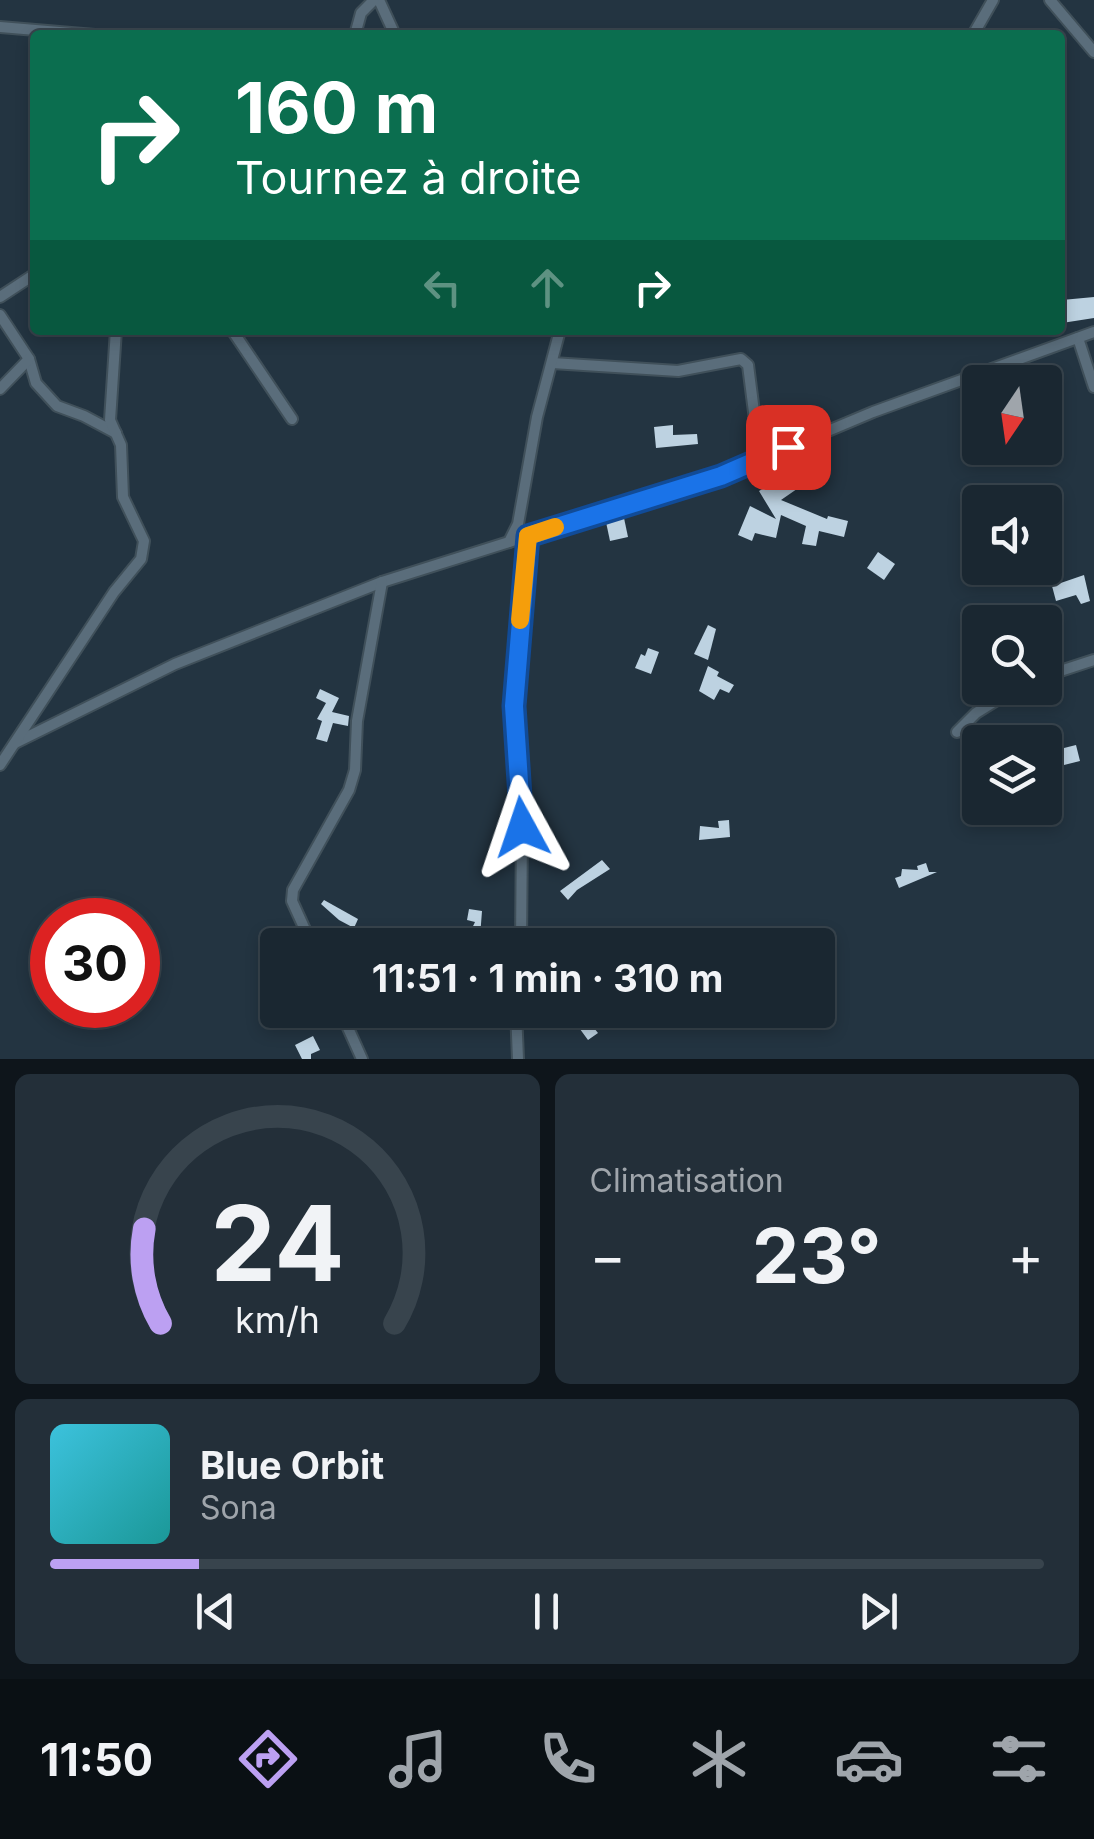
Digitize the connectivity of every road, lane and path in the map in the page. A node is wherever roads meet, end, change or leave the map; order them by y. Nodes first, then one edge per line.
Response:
1 (377, 0) edge
2 (993, 0) edge
3 (1050, 0) edge
4 (0, 27) edge
5 (356, 30) edge
6 (392, 30) edge
7 (975, 30) edge
8 (30, 31) edge
9 (1094, 52) edge
10 (30, 277) edge
11 (0, 297) edge
12 (0, 315) edge
13 (1094, 332) edge
14 (116, 335) edge
15 (235, 335) edge
16 (559, 335) edge
17 (1078, 338) junction
18 (29, 360) junction
19 (552, 363) junction
20 (1094, 387) edge
21 (0, 389) edge
22 (292, 419) dead end
23 (116, 433) junction
24 (760, 459) junction
25 (528, 536) junction
26 (510, 542) junction
27 (382, 582) junction
28 (1094, 660) edge
29 (1062, 670) edge
30 (989, 705) edge
31 (957, 732) dead end
32 (15, 743) junction
33 (0, 765) edge
34 (304, 928) edge
35 (521, 928) edge
36 (348, 1028) edge
37 (517, 1028) edge
38 (362, 1059) edge
39 (518, 1059) edge

1 - 5 street
1 - 6 street
2 - 7 street
3 - 9 street
4 - 8 street
10 - 11 street
12 - 18 street
13 - 17 street
14 - 23 street
15 - 22 street
16 - 19 street
17 - 20 street
17 - 24 street
18 - 21 street
18 - 23 street
19 - 24 street
19 - 26 street
23 - 32 street
24 - 25 street
25 - 26 street
25 - 35 street
26 - 27 street
27 - 32 street
27 - 34 street
28 - 29 street
30 - 31 street
32 - 33 street
36 - 38 street
37 - 39 street

